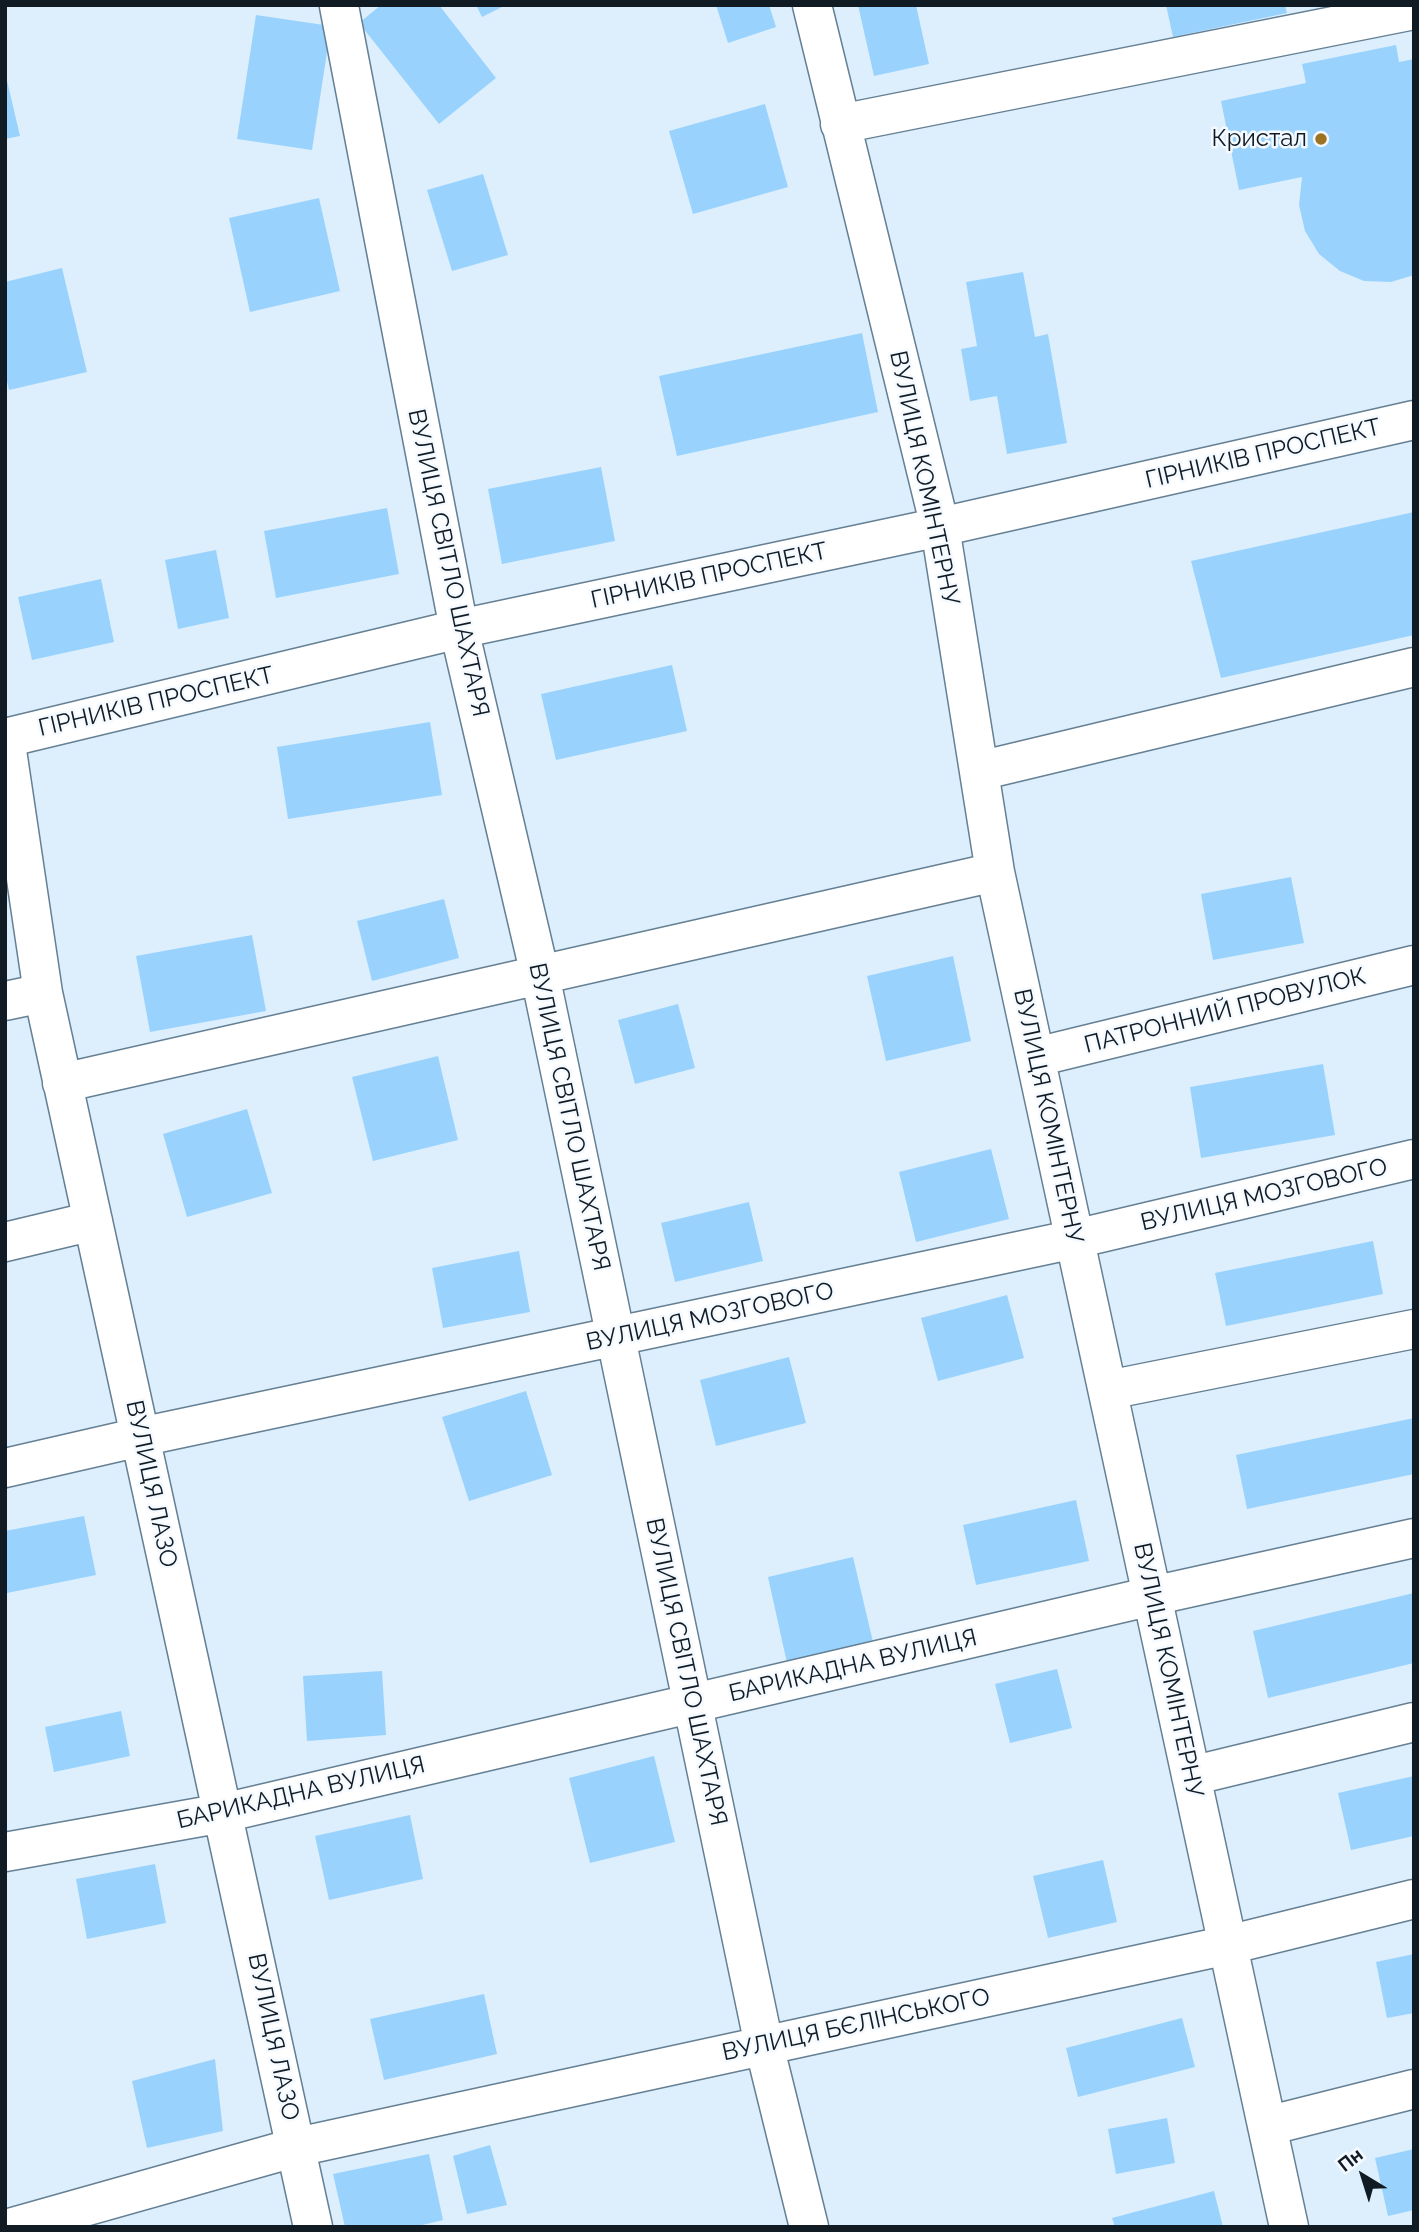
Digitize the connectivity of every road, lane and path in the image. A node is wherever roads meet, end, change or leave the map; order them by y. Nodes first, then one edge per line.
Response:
1 (812, 5) edge
2 (339, 6) edge
3 (1414, 10) edge
4 (840, 124) junction
5 (1414, 420) edge
6 (940, 527) junction
7 (459, 629) junction
8 (1414, 667) edge
9 (5, 738) edge
10 (979, 771) junction
11 (995, 872) junction
12 (1414, 965) edge
13 (540, 975) junction
14 (43, 993) junction
15 (5, 1001) edge
16 (1036, 1057) junction
17 (62, 1083) junction
18 (1414, 1159) edge
19 (93, 1222) junction
20 (1075, 1239) junction
21 (5, 1242) edge
22 (1414, 1329) edge
23 (615, 1337) junction
24 (1108, 1390) junction
25 (140, 1437) junction
26 (5, 1468) edge
27 (1414, 1538) edge
28 (1152, 1596) junction
29 (692, 1703) junction
30 (1414, 1723) edge
31 (1191, 1776) junction
32 (223, 1813) junction
33 (5, 1852) edge
34 (1414, 1899) edge
35 (1228, 1945) junction
36 (764, 2045) junction
37 (1414, 2089) edge
38 (1267, 2126) junction
39 (297, 2147) junction
40 (13, 2227) edge
41 (313, 2227) edge
42 (809, 2227) edge
43 (1289, 2227) edge

1 - 4 street, ВУЛИЦЯ КОМІНТЕРНУ
2 - 7 street, ВУЛИЦЯ СВІТЛО ШАХТАРЯ
3 - 4 street
4 - 6 street, ВУЛИЦЯ КОМІНТЕРНУ
5 - 6 street, ГІРНИКІВ ПРОСПЕКТ
6 - 7 street, ГІРНИКІВ ПРОСПЕКТ
6 - 10 street, ВУЛИЦЯ КОМІНТЕРНУ
7 - 9 street, ГІРНИКІВ ПРОСПЕКТ
7 - 13 street, ВУЛИЦЯ СВІТЛО ШАХТАРЯ
8 - 10 street
9 - 14 street, ВУЛИЦЯ ЛАЗО
10 - 11 street, ВУЛИЦЯ КОМІНТЕРНУ
11 - 13 street
11 - 16 street, ВУЛИЦЯ КОМІНТЕРНУ
12 - 16 street, ПАТРОННИЙ ПРОВУЛОК
13 - 17 street
13 - 23 street, ВУЛИЦЯ СВІТЛО ШАХТАРЯ
14 - 15 street
14 - 17 street, ВУЛИЦЯ ЛАЗО
16 - 20 street, ВУЛИЦЯ КОМІНТЕРНУ
17 - 19 street, ВУЛИЦЯ ЛАЗО
18 - 20 street, ВУЛИЦЯ МОЗГОВОГО
19 - 21 street
19 - 25 street, ВУЛИЦЯ ЛАЗО
20 - 23 street, ВУЛИЦЯ МОЗГОВОГО
20 - 24 street, ВУЛИЦЯ КОМІНТЕРНУ
22 - 24 street
23 - 25 street, ВУЛИЦЯ МОЗГОВОГО
23 - 29 street, ВУЛИЦЯ СВІТЛО ШАХТАРЯ
24 - 28 street, ВУЛИЦЯ КОМІНТЕРНУ
25 - 26 street, ВУЛИЦЯ МОЗГОВОГО
25 - 32 street, ВУЛИЦЯ ЛАЗО
27 - 28 street, БАРИКАДНА ВУЛИЦЯ
28 - 29 street, БАРИКАДНА ВУЛИЦЯ
28 - 31 street, ВУЛИЦЯ КОМІНТЕРНУ
29 - 32 street, БАРИКАДНА ВУЛИЦЯ
29 - 36 street, ВУЛИЦЯ СВІТЛО ШАХТАРЯ
30 - 31 street
31 - 35 street, ВУЛИЦЯ КОМІНТЕРНУ
32 - 33 street, БАРИКАДНА ВУЛИЦЯ
32 - 39 street, ВУЛИЦЯ ЛАЗО
34 - 35 street, ВУЛИЦЯ БЄЛІНСЬКОГО
35 - 36 street, ВУЛИЦЯ БЄЛІНСЬКОГО
35 - 38 street, ВУЛИЦЯ КОМІНТЕРНУ
36 - 39 street, ВУЛИЦЯ БЄЛІНСЬКОГО
36 - 42 street, ВУЛИЦЯ СВІТЛО ШАХТАРЯ
37 - 38 street
38 - 43 street, ВУЛИЦЯ КОМІНТЕРНУ
39 - 40 street, ВУЛИЦЯ БЄЛІНСЬКОГО
39 - 41 street, ВУЛИЦЯ ЛАЗО

